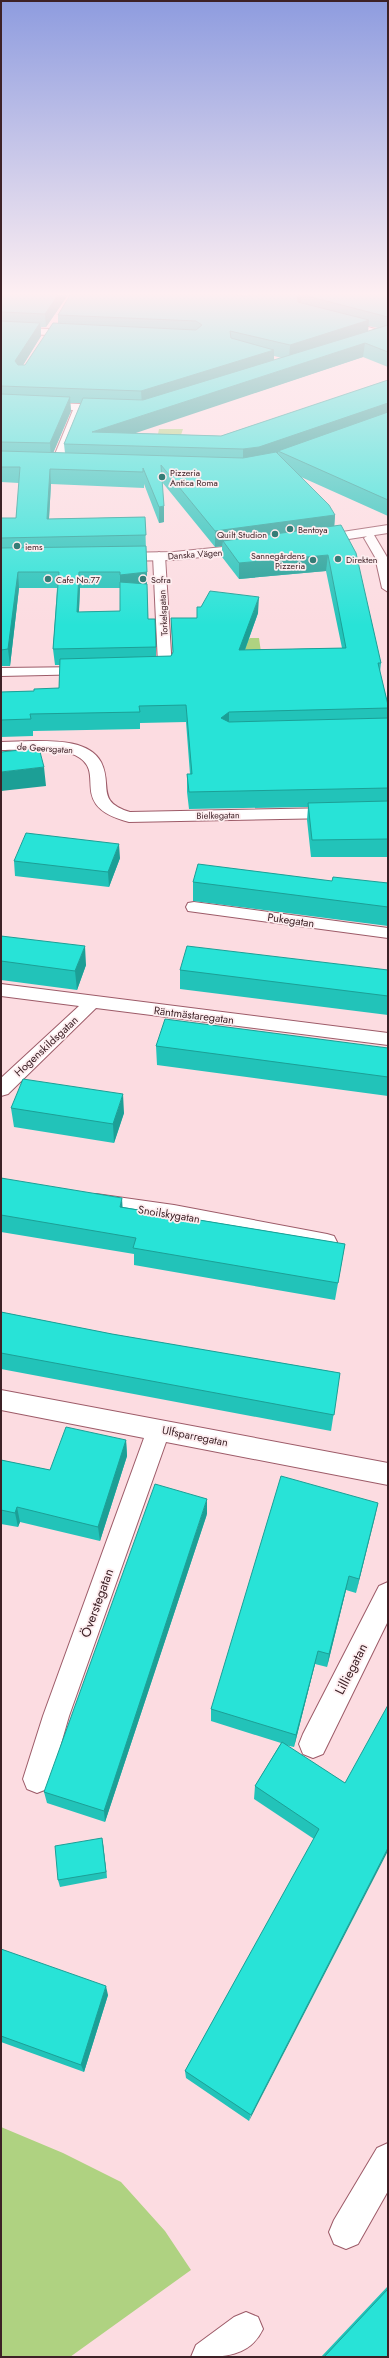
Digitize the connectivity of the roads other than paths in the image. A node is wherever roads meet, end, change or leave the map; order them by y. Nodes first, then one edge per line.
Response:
1 (55, 405) edge
2 (79, 407) junction
3 (115, 409) edge
4 (71, 465) edge
5 (388, 529) edge
6 (388, 535) edge
7 (370, 538) junction
8 (266, 550) edge
9 (159, 559) junction
10 (105, 560) edge
11 (388, 588) edge
12 (137, 670) edge
13 (96, 671) edge
14 (1, 672) edge
15 (1, 746) edge
16 (88, 756) joint
17 (388, 812) edge
18 (194, 907) dead end
19 (388, 933) edge
20 (1, 990) edge
21 (90, 1002) junction
22 (388, 1039) edge
23 (1, 1089) edge
24 (75, 1198) edge
25 (337, 1244) edge
26 (1, 1400) edge
27 (159, 1429) junction
28 (388, 1474) edge
29 (388, 1594) edge
30 (313, 1744) dead end
31 (37, 1779) dead end
32 (388, 2159) edge
33 (346, 2232) dead end
34 (246, 2329) dead end
35 (208, 2357) edge

1 - 2 street
2 - 3 street
2 - 4 street
5 - 7 street
6 - 7 street
7 - 11 street
8 - 9 street, Danska Vägen
9 - 10 street, Danska Vägen
9 - 12 street, Torkelsgatan
13 - 14 street
15 - 16 street, de Geersgatan
16 - 17 street, Bielkegatan
18 - 19 street, Pukegatan
20 - 21 street, Räntmästaregatan
21 - 22 street, Räntmästaregatan
21 - 23 street, Hogenskildsgatan
24 - 25 street, Snoilskygatan
26 - 27 street, Ulfsparregatan
27 - 28 street, Ulfsparregatan
27 - 31 street, Överstegatan
29 - 30 street, Lilliegatan
32 - 33 street
34 - 35 street

